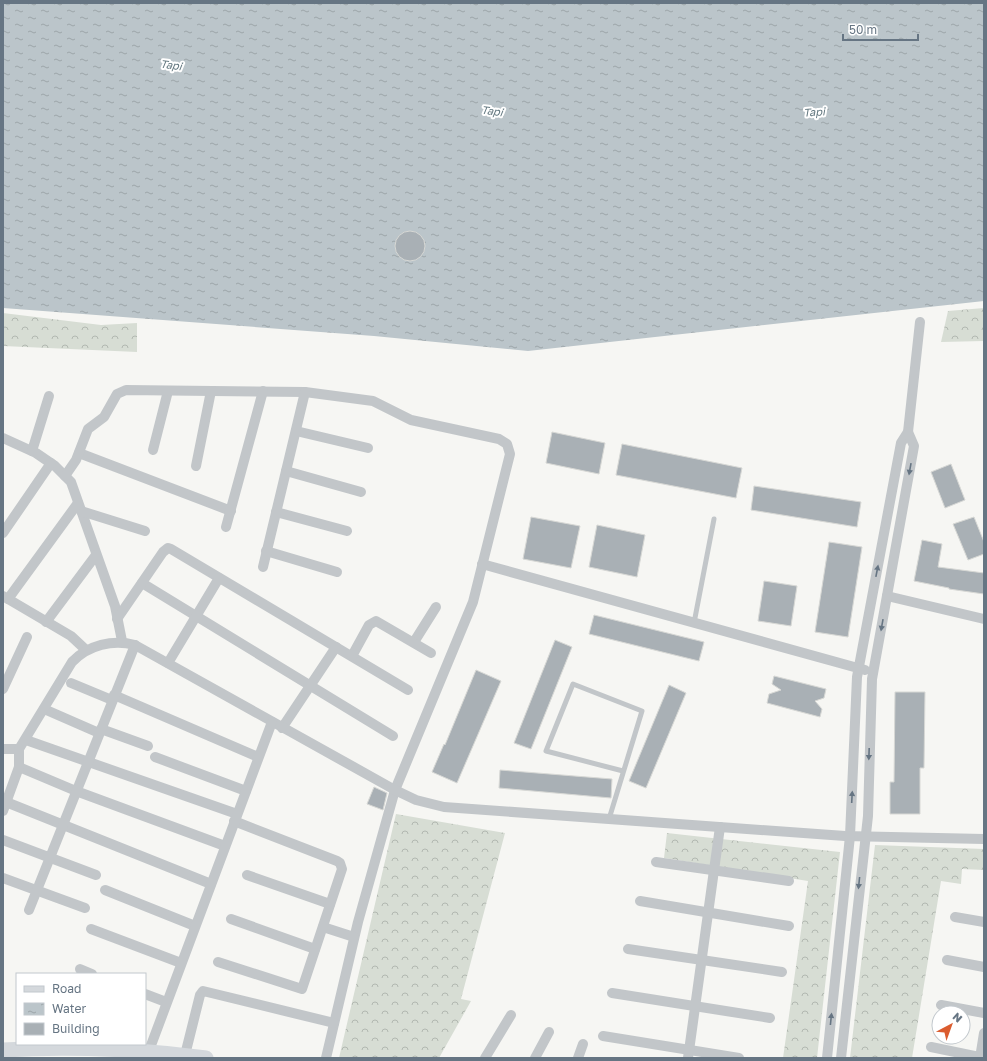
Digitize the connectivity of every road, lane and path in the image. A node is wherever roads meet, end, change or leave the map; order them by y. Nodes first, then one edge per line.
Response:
1 (920, 322) dead end
2 (168, 390) junction
3 (211, 391) junction
4 (263, 391) junction
5 (305, 392) junction
6 (49, 396) dead end
7 (296, 431) junction
8 (908, 432) junction
9 (4, 440) edge
10 (368, 448) dead end
11 (152, 450) dead end
12 (32, 451) junction
13 (79, 453) junction
14 (51, 463) junction
15 (196, 466) dead end
16 (286, 471) junction
17 (65, 476) junction
18 (361, 492) dead end
19 (80, 507) junction
20 (231, 511) junction
21 (276, 512) junction
22 (714, 519) dead end
23 (226, 527) dead end
24 (145, 531) dead end
25 (347, 531) dead end
26 (3, 533) edge
27 (266, 550) junction
28 (96, 555) junction
29 (482, 564) junction
30 (263, 567) dead end
31 (337, 572) dead end
32 (219, 578) junction
33 (142, 583) junction
34 (887, 596) junction
35 (5, 598) edge
36 (436, 607) dead end
37 (196, 616) junction
38 (117, 618) junction
39 (984, 619) edge
40 (46, 622) junction
41 (694, 623) junction
42 (27, 636) dead end
43 (122, 641) junction
44 (414, 642) junction
45 (135, 644) junction
46 (336, 647) junction
47 (86, 650) junction
48 (431, 653) dead end
49 (352, 656) junction
50 (168, 663) junction
51 (859, 669) junction
52 (873, 671) junction
53 (71, 683) dead end
54 (311, 686) junction
55 (3, 689) edge
56 (408, 690) dead end
57 (113, 698) junction
58 (44, 709) junction
59 (272, 722) junction
60 (282, 728) junction
61 (100, 731) junction
62 (393, 736) dead end
63 (26, 740) junction
64 (148, 746) dead end
65 (3, 749) edge
66 (19, 749) junction
67 (155, 757) dead end
68 (258, 757) junction
69 (88, 761) junction
70 (19, 767) junction
71 (623, 771) dead end
72 (395, 790) junction
73 (76, 791) junction
74 (246, 791) junction
75 (4, 809) edge
76 (235, 818) junction
77 (609, 819) junction
78 (63, 825) junction
79 (720, 827) junction
80 (850, 836) junction
81 (864, 837) junction
82 (984, 839) edge
83 (3, 840) edge
84 (225, 846) junction
85 (50, 858) junction
86 (656, 862) dead end
87 (714, 869) junction
88 (96, 875) dead end
89 (247, 875) dead end
90 (3, 878) edge
91 (789, 881) dead end
92 (211, 884) junction
93 (37, 890) junction
94 (105, 890) dead end
95 (640, 902) dead end
96 (330, 904) junction
97 (85, 908) dead end
98 (30, 910) dead end
99 (708, 913) junction
100 (955, 917) dead end
101 (231, 919) dead end
102 (984, 922) edge
103 (195, 926) junction
104 (323, 926) junction
105 (789, 926) dead end
106 (91, 929) dead end
107 (354, 937) junction
108 (315, 949) junction
109 (628, 949) dead end
110 (947, 960) dead end
111 (702, 961) junction
112 (218, 962) dead end
113 (181, 963) junction
114 (984, 967) edge
115 (80, 969) dead end
116 (782, 972) dead end
117 (90, 973) edge
118 (612, 993) dead end
119 (146, 994) edge
120 (166, 1002) junction
121 (697, 1006) junction
122 (971, 1011) edge
123 (984, 1013) edge
124 (511, 1015) dead end
125 (770, 1018) dead end
126 (334, 1024) junction
127 (549, 1032) dead end
128 (984, 1033) edge
129 (602, 1036) dead end
130 (583, 1044) dead end
131 (931, 1047) dead end
132 (3, 1050) edge
133 (147, 1054) edge
134 (185, 1055) junction
135 (689, 1055) edge
136 (206, 1058) edge
137 (326, 1058) edge
138 (485, 1058) edge
139 (535, 1058) edge
140 (578, 1058) edge
141 (739, 1058) edge
142 (827, 1058) edge
143 (841, 1058) edge
144 (982, 1058) edge

1 - 8 street
2 - 3 street
2 - 11 street
2 - 13 street
3 - 4 street
3 - 15 street
4 - 5 street
4 - 20 street
5 - 7 street
5 - 29 street
6 - 12 street
7 - 10 street
7 - 16 street
8 -> 34 street
51 -> 8 street
9 - 12 street
12 - 14 street
13 - 17 street
13 - 20 street
14 - 17 street
14 - 26 street
16 - 18 street
16 - 21 street
17 - 19 street
19 - 24 street
19 - 28 street
19 - 35 street
20 - 23 street
21 - 25 street
21 - 27 street
22 - 41 lane
27 - 30 street
27 - 31 street
28 - 38 street
28 - 40 street
29 - 41 street
29 - 72 street
32 - 33 street
32 - 37 street
32 - 46 street
33 - 37 street
33 - 38 street
34 - 39 street
34 -> 52 street
35 - 40 street
36 - 44 street
37 - 50 street
37 - 54 street
38 - 43 street
40 - 47 street
41 - 51 street
42 - 55 street
43 - 45 street
43 - 47 street
44 - 48 street
44 - 49 street
45 - 50 street
45 - 57 street
46 - 49 street
46 - 54 street
47 - 58 street
49 - 56 street
50 - 59 street
51 - 52 street
80 -> 51 street
52 -> 81 street
53 - 57 street
54 - 60 street
54 - 62 street
57 - 61 street
57 - 68 street
58 - 61 street
58 - 63 street
59 - 60 street
59 - 68 street
60 - 72 street
61 - 64 street
61 - 69 street
63 - 66 street
63 - 69 street
65 - 66 street
66 - 70 street
67 - 74 street
68 - 74 street
69 - 73 street
69 - 76 street
70 - 73 street
70 - 75 street
71 - 77 lane
72 - 77 street
72 - 107 street
73 - 78 street
73 - 84 street
74 - 76 street
75 - 78 street
76 - 84 street
76 - 96 street
77 - 79 street
78 - 85 street
78 - 92 street
79 - 80 street
79 - 87 street
80 - 81 street
142 -> 80 street
81 - 82 street
81 -> 143 street
83 - 85 street
84 - 92 street
85 - 88 street
85 - 93 street
86 - 87 street
87 - 91 street
87 - 99 street
89 - 96 street
90 - 93 street
92 - 103 street
93 - 97 street
93 - 98 street
94 - 103 street
95 - 99 street
96 - 104 street
99 - 105 street
99 - 111 street
100 - 102 street
101 - 108 street
103 - 113 street
104 - 107 street
104 - 108 street
106 - 113 street
107 - 126 street
108 - 112 street
109 - 111 street
110 - 114 street
111 - 116 street
111 - 121 street
113 - 120 street
115 - 117 street
118 - 121 street
119 - 120 street
120 - 133 street
121 - 125 street
121 - 135 street
122 - 123 street
124 - 138 street
126 - 134 street
126 - 137 street
127 - 139 street
128 - 144 street
129 - 135 street
130 - 140 street
131 - 144 street
132 - 133 street
133 - 134 street
134 - 136 street
135 - 141 street

